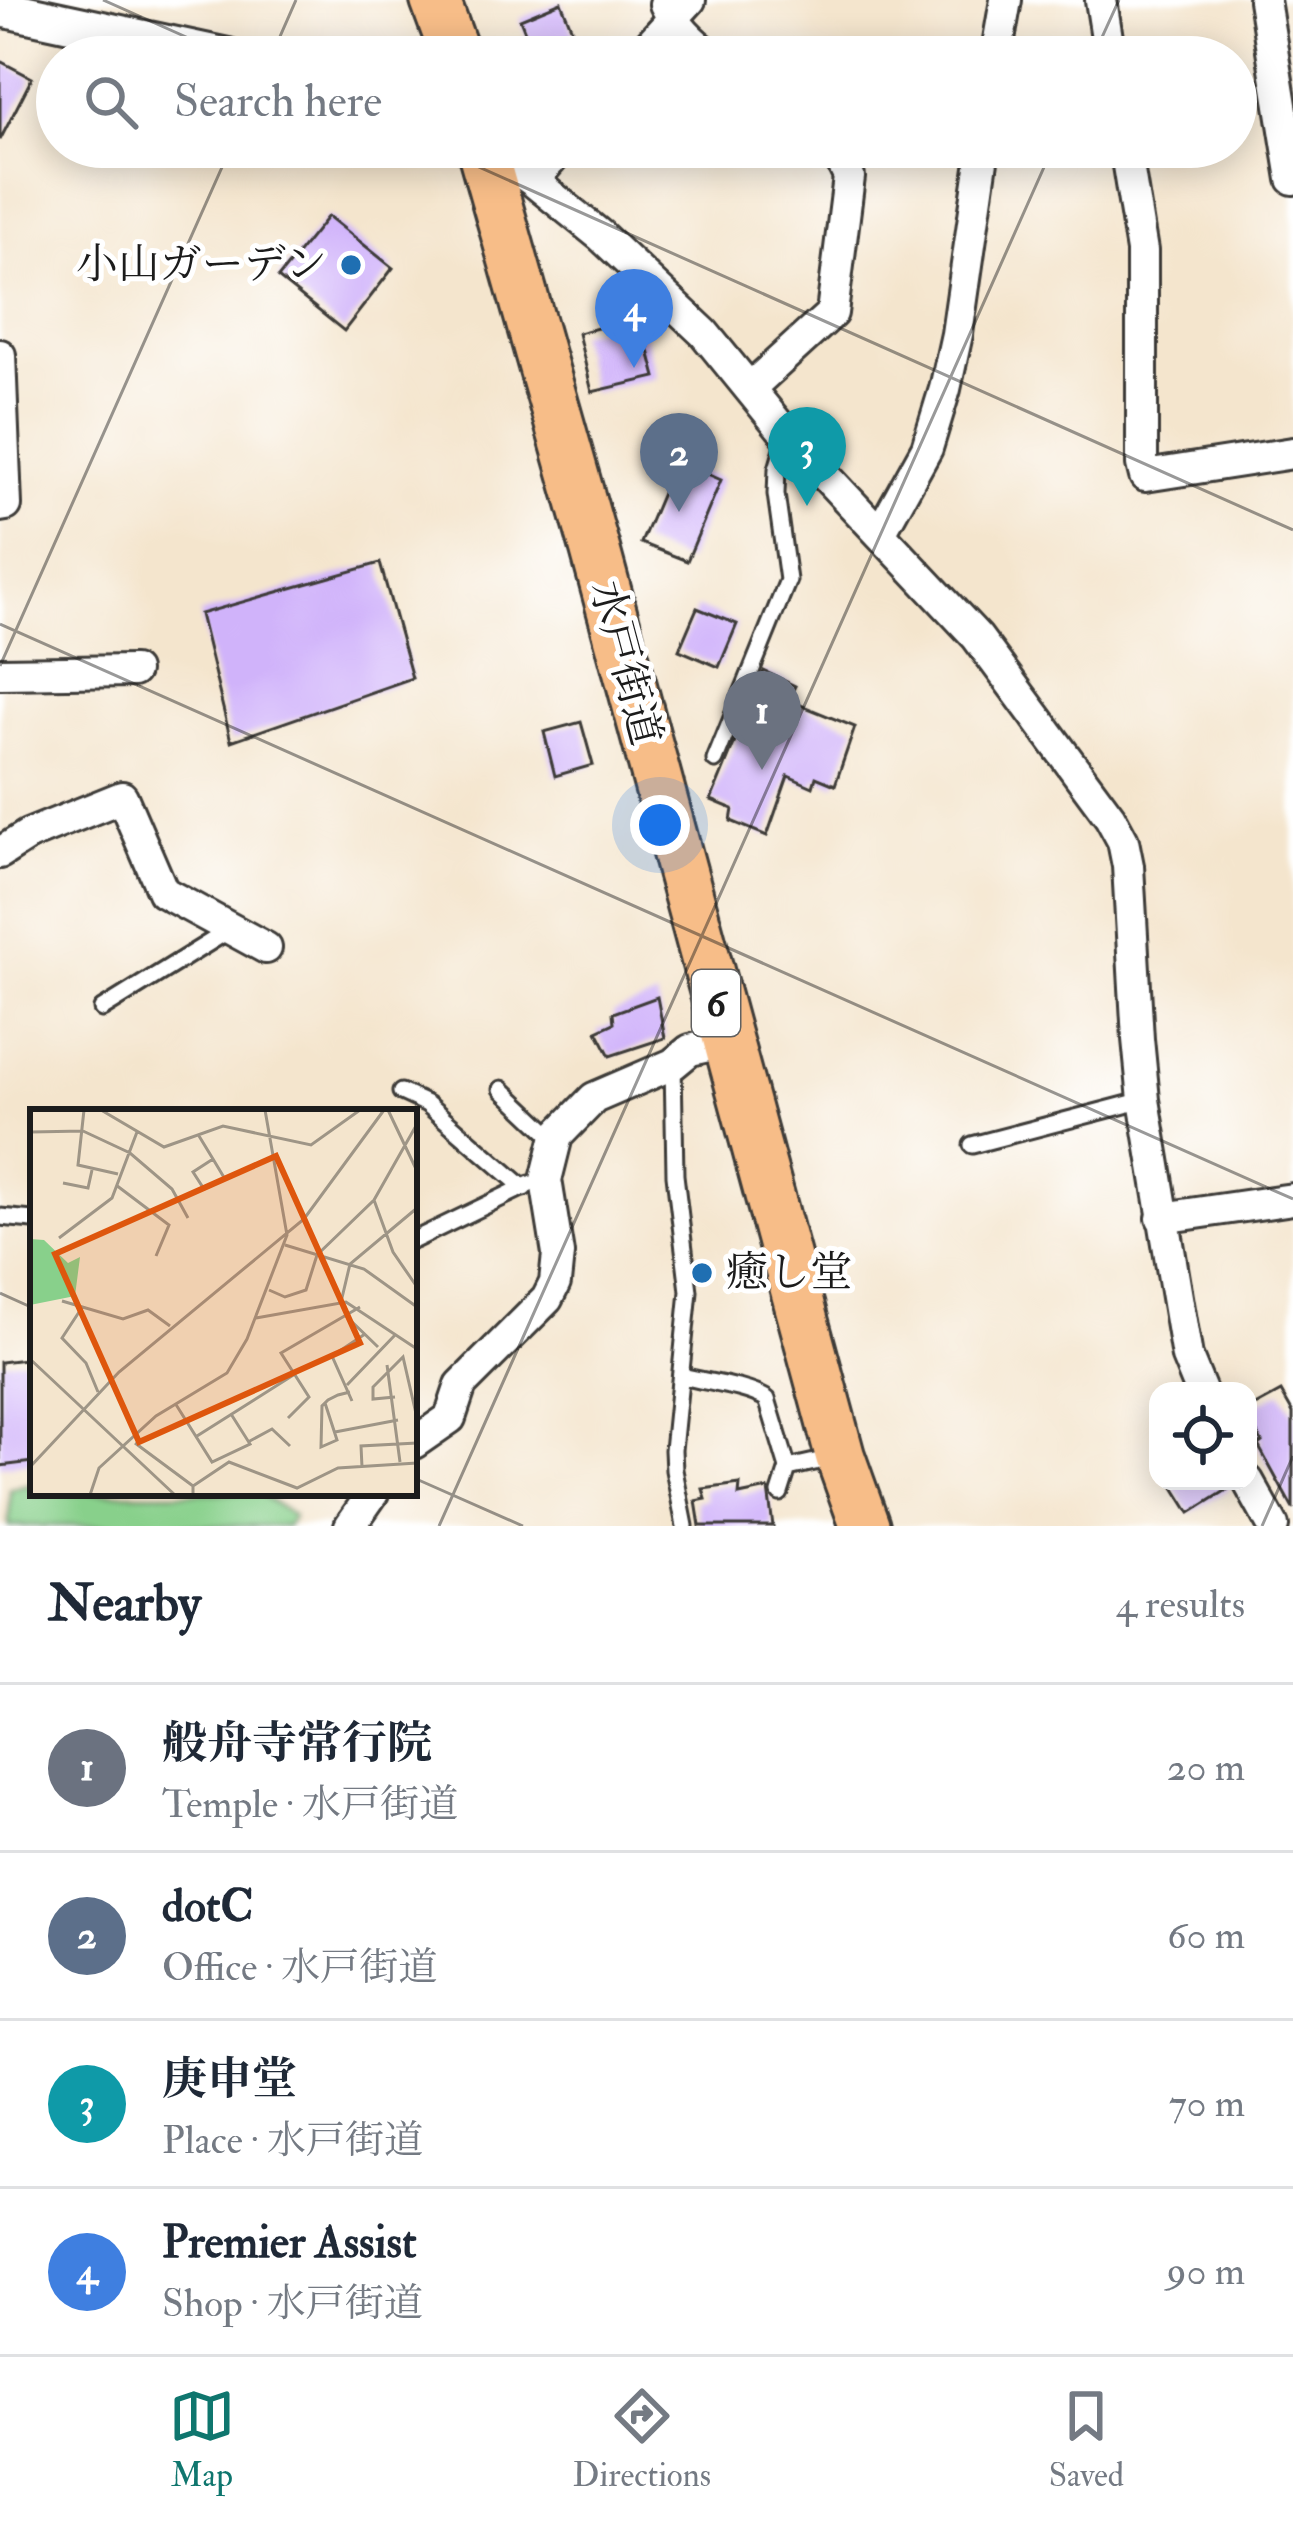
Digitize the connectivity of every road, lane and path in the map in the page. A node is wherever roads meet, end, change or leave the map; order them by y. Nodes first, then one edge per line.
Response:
1 (435, 0) edge
2 (1264, 0) edge
3 (1005, 1) edge
4 (1110, 4) edge
5 (675, 6) edge
6 (0, 8) edge
7 (131, 36) edge
8 (448, 36) edge
9 (653, 36) edge
10 (687, 36) edge
11 (999, 36) edge
12 (1110, 36) edge
13 (489, 168) edge
14 (514, 168) edge
15 (544, 168) edge
16 (845, 168) edge
17 (981, 168) edge
18 (1128, 168) edge
19 (1293, 179) edge
20 (533, 181) junction
21 (0, 355) edge
22 (750, 388) junction
23 (787, 435) junction
24 (1293, 453) edge
25 (0, 506) edge
26 (880, 533) junction
27 (133, 671) dead end
28 (0, 673) edge
29 (715, 760) dead end
30 (0, 853) edge
31 (231, 929) junction
32 (266, 948) dead end
33 (103, 1009) dead end
34 (726, 1042) junction
35 (673, 1064) junction
36 (502, 1089) dead end
37 (401, 1092) dead end
38 (1144, 1100) junction
39 (556, 1140) junction
40 (972, 1144) dead end
41 (535, 1182) junction
42 (1293, 1199) edge
43 (0, 1217) edge
44 (1162, 1218) junction
45 (30, 1220) edge
46 (417, 1239) edge
47 (682, 1376) junction
48 (1197, 1382) edge
49 (417, 1441) edge
50 (840, 1456) junction
51 (788, 1468) junction
52 (1253, 1490) edge
53 (780, 1493) dead end
54 (370, 1496) edge
55 (350, 1526) edge
56 (386, 1526) edge
57 (686, 1526) edge
58 (865, 1526) edge
59 (1273, 1526) edge

1 - 8 highway
2 - 19 street
3 - 11 street
4 - 12 street
5 - 9 street
5 - 10 street
6 - 7 street
13 - 34 highway, 水戸街道 / 6
14 - 20 street
15 - 20 street
16 - 22 street
17 - 26 street
18 - 24 street
20 - 22 street
21 - 25 street
22 - 23 street
23 - 26 street
23 - 29 lane
26 - 38 street
27 - 28 street
30 - 31 street
31 - 32 street
31 - 33 lane
34 - 35 street
34 - 50 highway, 水戸街道 / 6
35 - 39 street
35 - 47 lane
36 - 39 lane
37 - 41 lane
38 - 40 lane
38 - 44 street
39 - 41 street
41 - 46 lane
41 - 49 street
42 - 44 street
43 - 45 lane
44 - 48 street
47 - 51 lane
47 - 57 lane
50 - 51 lane
50 - 58 highway, 水戸街道 / 6
51 - 53 lane
52 - 59 street
54 - 55 street
54 - 56 street

